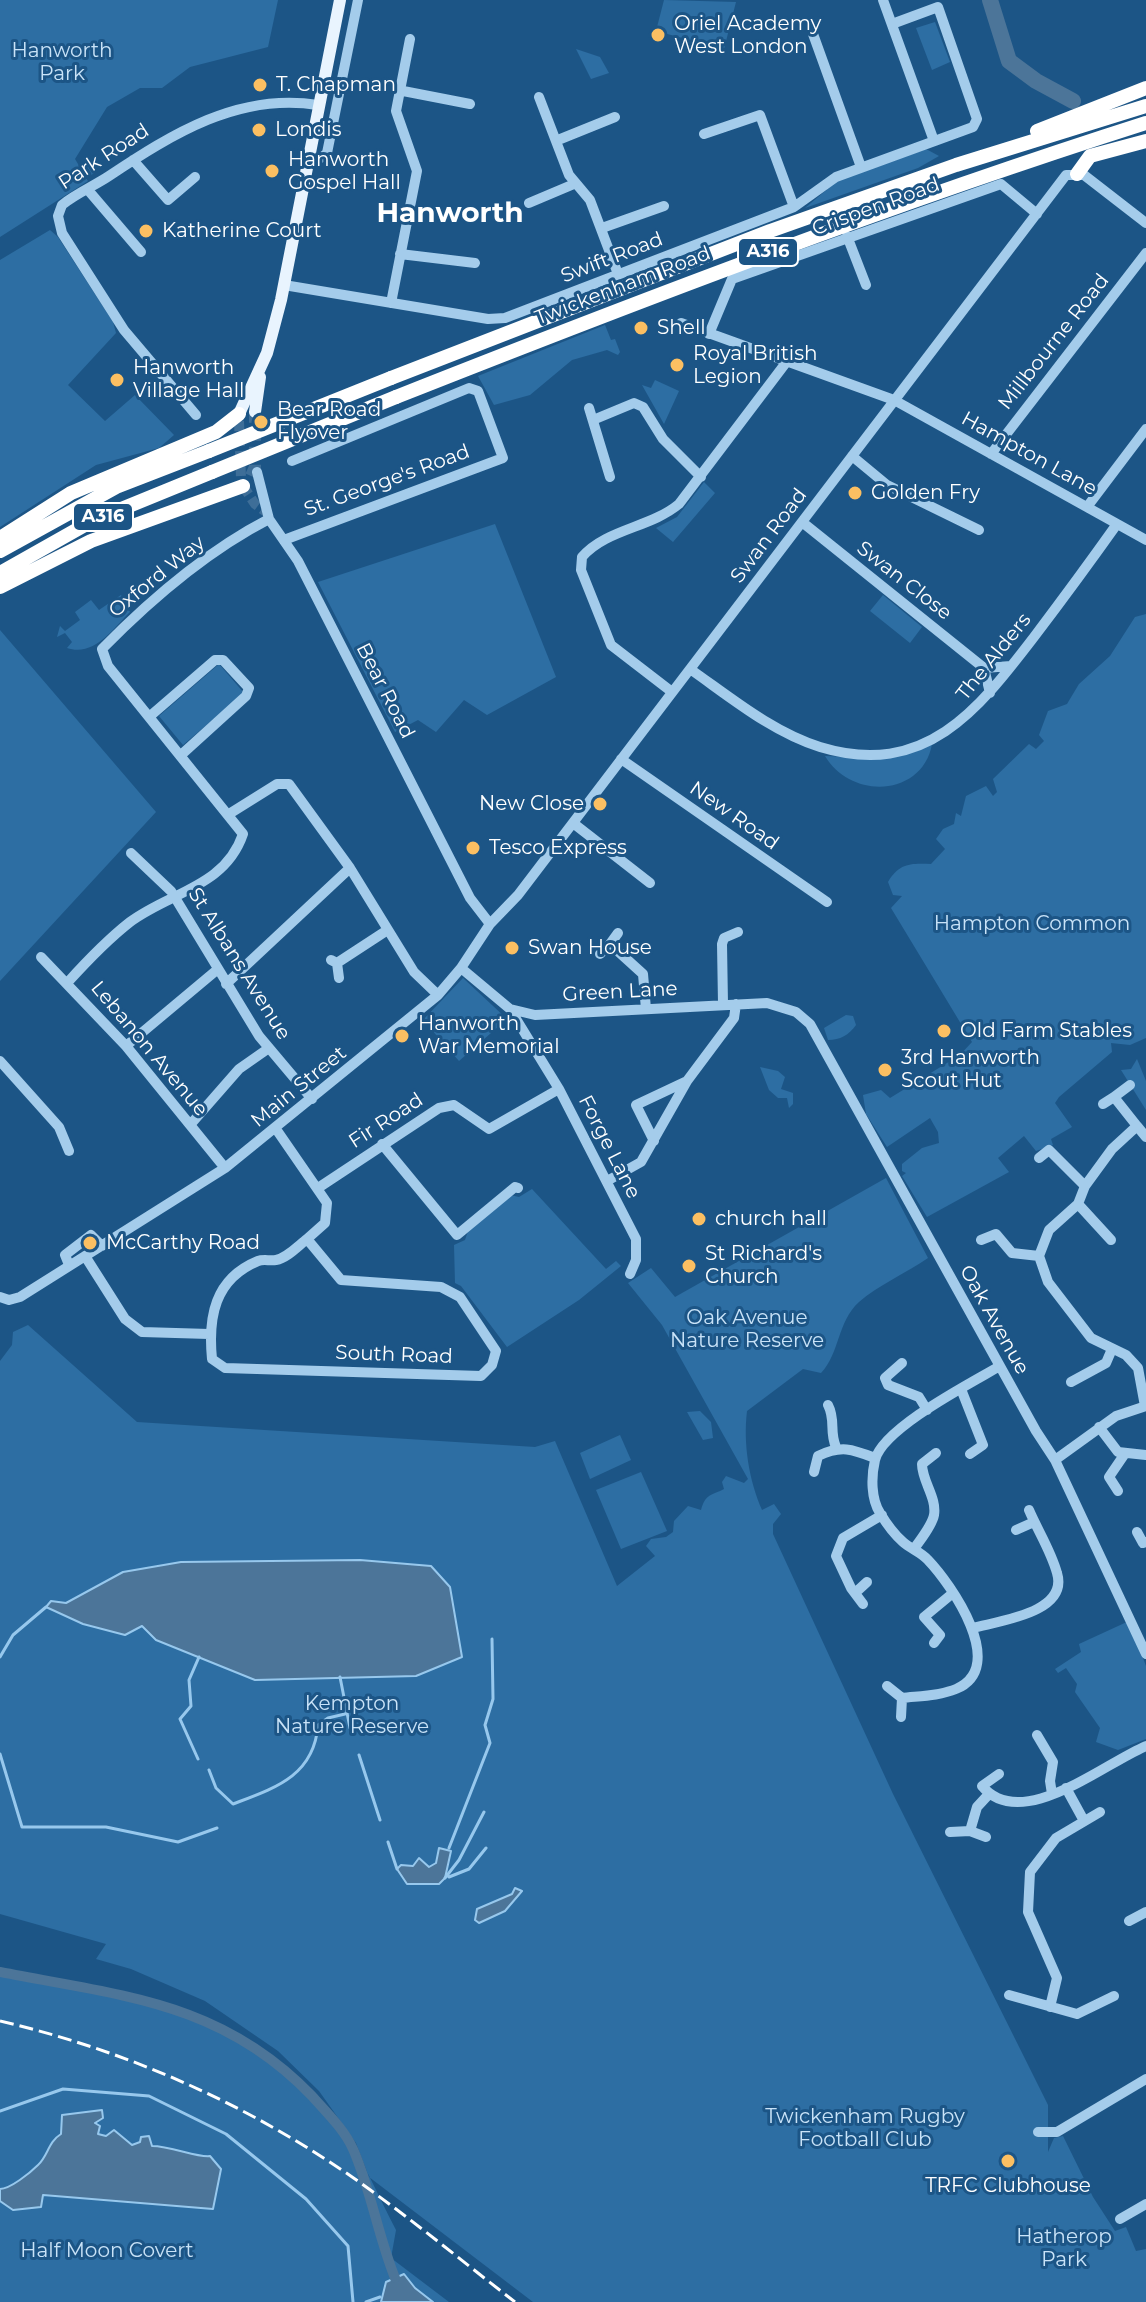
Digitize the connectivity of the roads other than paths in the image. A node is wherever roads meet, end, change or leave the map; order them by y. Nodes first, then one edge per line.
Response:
1 (883, 0) edge
2 (339, 2) edge
3 (357, 4) edge
4 (892, 24) junction
5 (813, 34) dead end
6 (410, 39) dead end
7 (1146, 88) edge
8 (398, 90) junction
9 (539, 97) dead end
10 (470, 104) dead end
11 (318, 105) junction
12 (1146, 106) edge
13 (615, 117) dead end
14 (1146, 123) edge
15 (704, 134) dead end
16 (558, 140) junction
17 (934, 141) junction
18 (1146, 141) edge
19 (308, 157) junction
20 (133, 160) junction
21 (956, 165) junction
22 (861, 167) junction
23 (1077, 174) junction
24 (195, 177) dead end
25 (574, 184) junction
26 (88, 190) junction
27 (529, 203) dead end
28 (664, 206) dead end
29 (794, 207) junction
30 (1037, 214) junction
31 (1146, 223) edge
32 (602, 228) junction
33 (847, 236) junction
34 (141, 252) dead end
35 (1146, 253) edge
36 (400, 254) junction
37 (475, 263) dead end
38 (618, 274) junction
39 (284, 285) junction
40 (866, 285) dead end
41 (391, 303) junction
42 (681, 323) dead end
43 (709, 334) junction
44 (788, 360) junction
45 (261, 370) junction
46 (894, 400) junction
47 (589, 408) dead end
48 (255, 412) tunnel mouth
49 (196, 415) dead end
50 (239, 418) joint
51 (593, 420) junction
52 (1146, 429) edge
53 (517, 453) dead end
54 (991, 454) junction
55 (852, 456) junction
56 (503, 458) junction
57 (292, 461) dead end
58 (610, 477) dead end
59 (701, 477) junction
60 (248, 478) joint
61 (1087, 507) junction
62 (267, 515) junction
63 (802, 522) junction
64 (1117, 524) junction
65 (979, 530) dead end
66 (0, 538) edge
67 (284, 540) junction
68 (1146, 540) edge
69 (0, 551) edge
70 (0, 573) edge
71 (0, 587) edge
72 (1011, 666) junction
73 (984, 668) junction
74 (690, 669) junction
75 (672, 692) junction
76 (990, 693) junction
77 (149, 717) junction
78 (181, 755) junction
79 (621, 759) junction
80 (229, 814) junction
81 (573, 823) junction
82 (131, 853) dead end
83 (350, 868) junction
84 (650, 883) dead end
85 (177, 898) junction
86 (827, 902) dead end
87 (490, 924) junction
88 (386, 931) junction
89 (738, 932) dead end
90 (618, 933) dead end
91 (610, 944) junction
92 (600, 954) dead end
93 (41, 957) dead end
94 (461, 968) junction
95 (218, 969) junction
96 (339, 978) dead end
97 (68, 982) junction
98 (226, 984) junction
99 (438, 995) junction
100 (723, 1004) junction
101 (736, 1004) junction
102 (510, 1009) junction
103 (646, 1009) junction
104 (796, 1012) joint
105 (535, 1015) junction
106 (531, 1040) junction
107 (126, 1046) junction
108 (269, 1048) junction
109 (0, 1061) edge
110 (687, 1081) junction
111 (1130, 1085) dead end
112 (559, 1089) junction
113 (1114, 1097) junction
114 (312, 1099) junction
115 (1103, 1104) dead end
116 (190, 1125) junction
117 (1137, 1126) junction
118 (276, 1129) junction
119 (1146, 1137) edge
120 (654, 1141) junction
121 (382, 1144) junction
122 (69, 1151) dead end
123 (1039, 1158) dead end
124 (225, 1168) junction
125 (607, 1181) junction
126 (1085, 1186) junction
127 (318, 1188) junction
128 (518, 1188) dead end
129 (1078, 1204) junction
130 (307, 1239) junction
131 (981, 1240) dead end
132 (1111, 1240) dead end
133 (102, 1246) junction
134 (85, 1256) junction
135 (1039, 1256) junction
136 (69, 1265) junction
137 (630, 1274) dead end
138 (0, 1297) edge
139 (209, 1334) junction
140 (1112, 1349) junction
141 (902, 1363) dead end
142 (1142, 1365) edge
143 (1000, 1366) junction
144 (1071, 1382) dead end
145 (961, 1389) junction
146 (828, 1405) dead end
147 (1146, 1406) edge
148 (927, 1410) junction
149 (1099, 1427) junction
150 (836, 1447) junction
151 (936, 1453) dead end
152 (970, 1454) dead end
153 (1124, 1455) junction
154 (1146, 1455) edge
155 (875, 1458) junction
156 (1055, 1460) junction
157 (814, 1472) dead end
158 (1118, 1491) dead end
159 (1029, 1510) dead end
160 (882, 1515) junction
161 (1034, 1522) junction
162 (1016, 1530) dead end
163 (1137, 1532) dead end
164 (1145, 1545) edge
165 (914, 1549) junction
166 (867, 1582) dead end
167 (855, 1593) junction
168 (953, 1593) junction
169 (863, 1604) dead end
170 (973, 1628) junction
171 (934, 1643) dead end
172 (1146, 1654) edge
173 (887, 1686) dead end
174 (902, 1698) junction
175 (901, 1717) dead end
176 (1037, 1735) dead end
177 (1054, 1739) dead end
178 (1146, 1746) edge
179 (1044, 1747) junction
180 (999, 1774) dead end
181 (1066, 1788) junction
182 (989, 1794) junction
183 (1052, 1794) junction
184 (1100, 1812) dead end
185 (1083, 1819) junction
186 (970, 1831) junction
187 (950, 1832) dead end
188 (986, 1837) dead end
189 (1146, 1912) edge
190 (1129, 1921) dead end
191 (1009, 1995) dead end
192 (1114, 1996) dead end
193 (1050, 2007) junction
194 (1146, 2079) edge
195 (1038, 2132) dead end
196 (1146, 2204) edge
197 (1120, 2219) dead end

1 - 4 street
2 - 3 street
2 - 11 main road
3 - 19 street
4 - 17 street
4 - 17 street, Swift Road
5 - 22 street
6 - 8 street
7 - 21 highway
8 - 10 street
8 - 36 street
9 - 16 street
11 - 19 main road
11 - 20 street, Park Road
12 - 21 highway, Twickenham Road / A316
13 - 16 street
14 - 70 highway, Twickenham Road / A316, bridge
15 - 29 street
16 - 25 street
17 - 22 street, Swift Road
18 - 23 highway
19 - 39 main road
20 - 24 street
20 - 26 street, Park Road
21 - 69 highway, Twickenham Road / A316, bridge
22 - 29 street, Swift Road
23 - 30 street, Swan Road
23 - 31 street
25 - 27 street
25 - 32 street
26 - 34 street
26 - 49 street, Park Road
28 - 32 street
29 - 38 street, Swift Road
30 - 33 street, Crispen Road
30 - 46 street, Swan Road
32 - 38 street
33 - 40 street
33 - 43 street, Crispen Road
35 - 54 street, Millbourne Road
36 - 37 street
36 - 41 street
38 - 41 street, Swift Road
39 - 41 street, Swift Road
39 - 45 main road
42 - 43 street, Hampton Lane
43 - 44 street, Hampton Lane
44 - 46 street, Hampton Lane
44 - 59 street
45 - 48 main road
45 - 50 main road
46 - 54 street, Hampton Lane
46 - 55 street, Swan Road
47 - 51 street
50 - 66 highway
51 - 58 street
51 - 59 street
52 - 61 street
53 - 56 street, St. George's Road
54 - 61 street, Hampton Lane
55 - 63 street, Swan Road
55 - 65 street
56 - 57 street, St. George's Road
56 - 67 street, St. George's Road
59 - 75 street
60 - 62 street, Bear Road
60 - 71 highway
61 - 64 street, Hampton Lane
62 - 67 street, Bear Road
62 - 77 street, Oxford Way
63 - 73 street, Swan Close
63 - 74 street, Swan Road
64 - 68 street, Hampton Lane
64 - 72 street, The Alders
67 - 87 street, Bear Road
72 - 73 street
72 - 76 street, The Alders
73 - 76 street
74 - 75 street, Swan Road
74 - 76 street, The Alders
75 - 79 street, Swan Road
77 - 78 street, Oxford Way
77 - 78 street
78 - 80 street, Oxford Way
79 - 81 street, Swan Road
79 - 86 street, New Road
80 - 83 street
80 - 85 street, Oxford Way
81 - 84 street
81 - 87 street, Swan Road
82 - 85 street, St Albans Avenue
83 - 88 street
83 - 98 street
85 - 95 street, St Albans Avenue
85 - 97 street
87 - 94 street, Main Street
88 - 96 street
88 - 99 street
89 - 100 street
90 - 91 street
91 - 92 street
91 - 103 street
93 - 97 street, Lebanon Avenue
94 - 99 street, Main Street
94 - 102 street, Green Lane
95 - 98 street, St Albans Avenue
95 - 107 street
97 - 107 street, Lebanon Avenue
98 - 108 street, St Albans Avenue
99 - 114 street, Main Street
100 - 101 street, Green Lane
100 - 103 street, Green Lane
101 - 104 street, Green Lane
101 - 110 street
102 - 105 street, Green Lane
102 - 106 street, Forge Lane
103 - 105 street, Green Lane
104 - 143 street, Oak Avenue
105 - 106 street
106 - 112 street, Forge Lane
107 - 116 street, Lebanon Avenue
108 - 114 street, St Albans Avenue
108 - 116 street
109 - 122 street
110 - 120 street
110 - 120 street
111 - 113 street
112 - 121 street, Fir Road
112 - 125 street, Forge Lane
113 - 115 street
113 - 117 street
114 - 118 street, Main Street
116 - 124 street, Lebanon Avenue
117 - 119 street
117 - 126 street
118 - 124 street, Main Street
118 - 127 street
120 - 125 street
121 - 127 street, Fir Road
121 - 128 street
123 - 126 street
124 - 133 street, Main Street
125 - 137 street, Forge Lane
126 - 129 street
127 - 130 street
129 - 132 street
129 - 135 street
130 - 139 street
130 - 139 street, South Road
131 - 135 street
133 - 134 street, Main Street
133 - 136 street, Main Street
134 - 136 street, Main Street
134 - 139 street
135 - 140 street
136 - 138 street, Main Street
140 - 142 street
140 - 144 street
141 - 148 street
142 - 147 street
143 - 145 street
143 - 156 street, Oak Avenue
145 - 148 street
145 - 152 street
146 - 150 street
147 - 149 street
148 - 155 street
149 - 153 street
149 - 156 street
150 - 155 street
150 - 157 street
151 - 165 street
153 - 154 street
153 - 158 street
155 - 160 street
156 - 172 street, Oak Avenue
159 - 161 street
160 - 165 street
160 - 167 street
161 - 162 street
161 - 170 street
163 - 164 street
165 - 168 street
166 - 167 street
167 - 169 street
168 - 170 street
168 - 171 street
170 - 174 street
173 - 174 street
174 - 175 street
176 - 179 street
177 - 179 street
178 - 181 street
179 - 183 street
180 - 182 street
181 - 183 street
181 - 185 street
182 - 183 street
182 - 186 street
184 - 185 street
185 - 193 street
186 - 187 street
186 - 188 street
189 - 190 street
191 - 193 street
192 - 193 street
194 - 195 street
196 - 197 street

